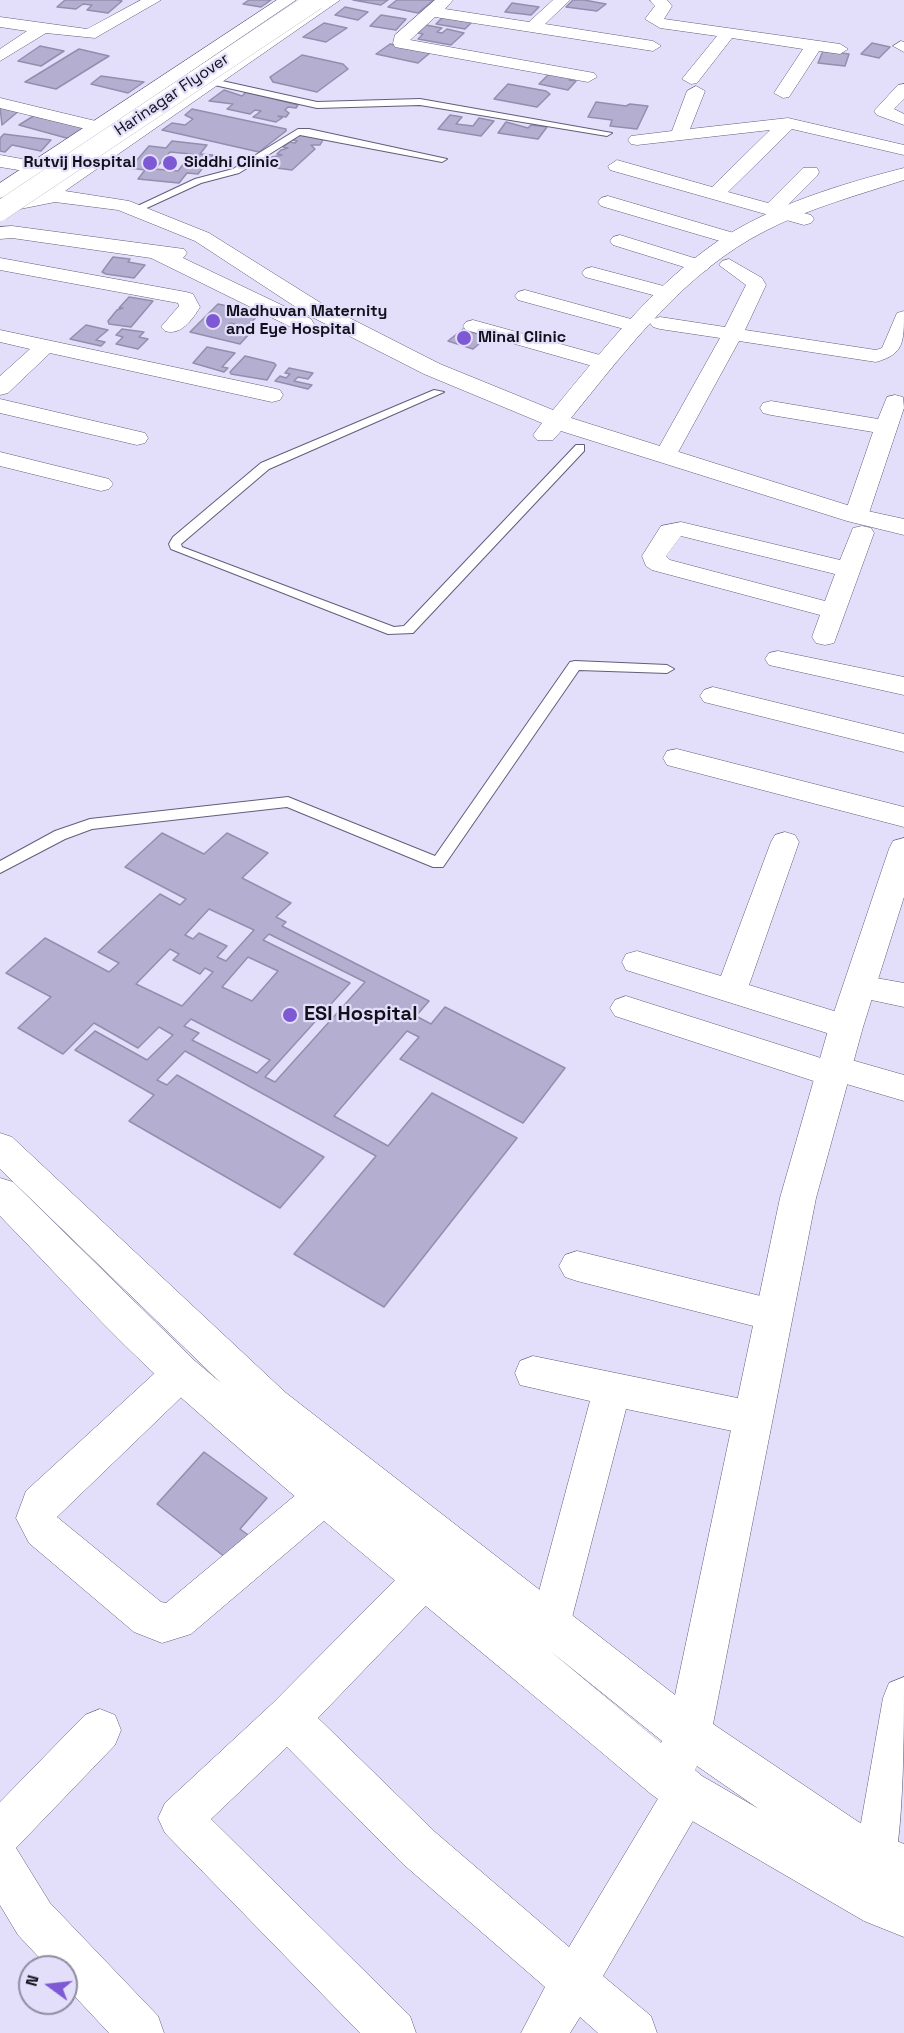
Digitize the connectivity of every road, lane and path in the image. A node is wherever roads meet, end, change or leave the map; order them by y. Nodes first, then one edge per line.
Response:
1 (127, 0) edge
2 (288, 0) edge
3 (316, 0) edge
4 (332, 0) edge
5 (562, 0) edge
6 (658, 0) edge
7 (150, 1) edge
8 (439, 6) edge
9 (0, 22) edge
10 (44, 27) junction
11 (533, 27) junction
12 (728, 33) junction
13 (814, 45) junction
14 (653, 46) dead end
15 (840, 49) dead end
16 (0, 56) edge
17 (588, 77) dead end
18 (213, 82) junction
19 (903, 91) edge
20 (783, 93) dead end
21 (0, 103) edge
22 (754, 109) dead end
23 (904, 120) edge
24 (788, 123) junction
25 (98, 127) junction
26 (742, 128) junction
27 (607, 133) dead end
28 (698, 133) junction
29 (679, 135) junction
30 (637, 140) dead end
31 (904, 150) edge
32 (442, 159) dead end
33 (0, 161) edge
34 (617, 166) dead end
35 (38, 167) junction
36 (810, 172) dead end
37 (904, 174) edge
38 (659, 178) junction
39 (904, 184) edge
40 (0, 192) edge
41 (715, 194) junction
42 (42, 199) junction
43 (608, 202) dead end
44 (0, 209) edge
45 (134, 210) junction
46 (787, 214) junction
47 (0, 228) edge
48 (0, 233) edge
49 (737, 240) junction
50 (620, 241) dead end
51 (156, 253) junction
52 (0, 264) edge
53 (729, 264) junction
54 (245, 265) junction
55 (699, 266) junction
56 (592, 273) dead end
57 (668, 293) junction
58 (525, 296) dead end
59 (310, 317) junction
60 (904, 317) edge
61 (660, 323) junction
62 (635, 326) junction
63 (172, 327) dead end
64 (473, 327) dead end
65 (732, 335) junction
66 (0, 336) edge
67 (45, 346) junction
68 (603, 363) junction
69 (0, 388) edge
70 (438, 392) junction
71 (272, 395) dead end
72 (895, 402) dead end
73 (0, 406) edge
74 (771, 408) dead end
75 (885, 427) junction
76 (563, 434) junction
77 (137, 438) dead end
78 (665, 456) junction
79 (0, 459) edge
80 (101, 484) dead end
81 (859, 524) junction
82 (904, 527) edge
83 (904, 542) edge
84 (758, 547) junction
85 (850, 570) junction
86 (735, 584) junction
87 (835, 611) junction
88 (825, 637) dead end
89 (777, 659) dead end
90 (667, 669) dead end
91 (904, 686) edge
92 (713, 696) dead end
93 (904, 743) edge
94 (677, 758) dead end
95 (904, 817) edge
96 (785, 842) dead end
97 (902, 863) edge
98 (0, 868) edge
99 (637, 962) dead end
100 (859, 987) junction
101 (731, 992) junction
102 (904, 995) edge
103 (626, 1008) dead end
104 (846, 1027) junction
105 (833, 1071) junction
106 (904, 1088) edge
107 (0, 1148) edge
108 (0, 1192) edge
109 (577, 1266) dead end
110 (773, 1315) junction
111 (181, 1373) junction
112 (533, 1374) dead end
113 (612, 1389) junction
114 (752, 1418) junction
115 (324, 1496) junction
116 (424, 1579) junction
117 (550, 1625) junction
118 (904, 1698) edge
119 (288, 1718) junction
120 (100, 1730) dead end
121 (689, 1734) junction
122 (676, 1785) junction
123 (0, 1833) edge
124 (891, 1862) edge
125 (0, 1863) edge
126 (904, 1913) edge
127 (575, 1984) junction
128 (141, 2033) edge
129 (393, 2033) edge
130 (544, 2033) edge
131 (634, 2033) edge

1 - 7 street
2 - 25 street
3 - 44 street, Harinagar Flyover, bridge
4 - 18 street
5 - 11 street
6 - 12 street
7 - 10 street
8 - 11 street
8 - 17 street
9 - 10 street
10 - 16 street
11 - 14 street
12 - 13 street
12 - 29 street
13 - 15 street
13 - 20 street
18 - 27 lane
18 - 42 street
19 - 23 street
21 - 25 street
22 - 26 street
24 - 26 street
24 - 31 street
24 - 41 street
25 - 35 street
26 - 28 street
28 - 29 street
28 - 38 street
29 - 30 street
32 - 45 lane
33 - 35 street
34 - 38 street
35 - 40 street
36 - 46 street
37 - 46 street
38 - 41 street
39 - 46 street
41 - 46 street
42 - 44 street
42 - 45 street
42 - 47 street
43 - 49 street
45 - 54 street
46 - 49 street
46 - 53 street
48 - 51 street
49 - 55 street
50 - 55 street
51 - 54 street
51 - 59 street
52 - 63 street
53 - 61 street
53 - 65 street
54 - 59 street
55 - 57 street
56 - 57 street
57 - 62 street
58 - 62 street
59 - 70 street
59 - 76 street
60 - 65 street
61 - 65 street
61 - 76 street
62 - 68 street
64 - 68 street
65 - 78 street
66 - 67 street
67 - 69 street
67 - 71 street
68 - 76 street
70 - 76 street
70 - 76 lane
72 - 75 street
73 - 77 street
74 - 75 street
75 - 81 street
76 - 78 street
76 - 81 street
78 - 81 street
79 - 80 street
81 - 82 street
81 - 83 street
81 - 85 street
84 - 85 street
84 - 86 street
84 - 86 street
85 - 87 street
86 - 87 street
87 - 88 street
89 - 91 street
90 - 98 lane
92 - 93 street
94 - 95 street
96 - 101 street
97 - 100 street
99 - 101 street
100 - 102 street
100 - 104 street
101 - 104 street
103 - 105 street
104 - 105 street
105 - 106 street
105 - 110 street
107 - 117 street
108 - 111 street
109 - 110 street
110 - 114 street
111 - 115 street
111 - 115 street
112 - 113 street
113 - 114 street
113 - 117 street
114 - 121 street
115 - 116 street
116 - 119 street
116 - 122 street
117 - 121 street
118 - 124 street
119 - 127 street
119 - 129 street
120 - 123 street
121 - 122 street
121 - 124 street
122 - 126 street
122 - 127 street
125 - 128 street
127 - 130 street
127 - 131 street

